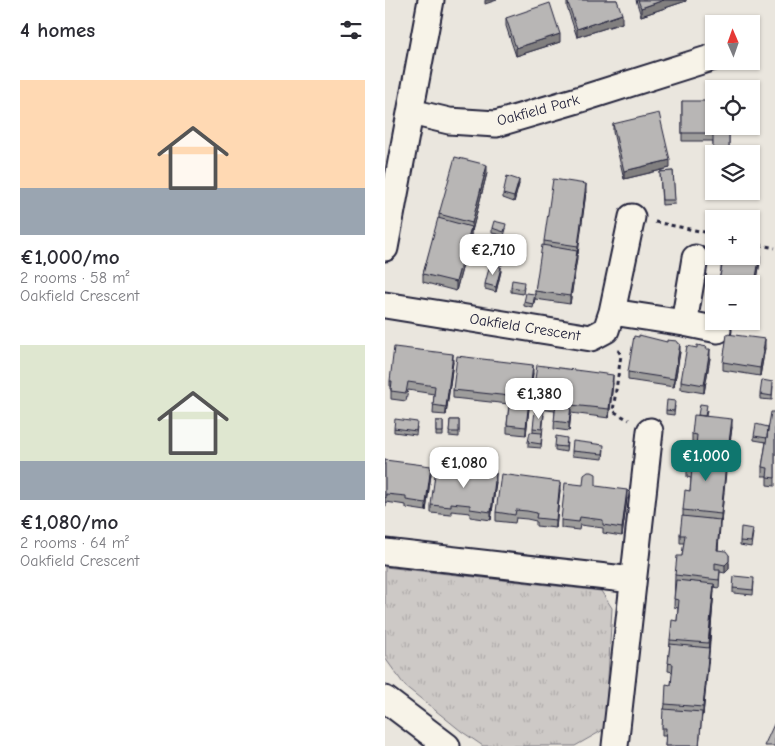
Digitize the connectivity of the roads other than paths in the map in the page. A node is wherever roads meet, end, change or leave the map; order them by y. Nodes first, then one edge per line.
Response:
1 (431, 0) edge
2 (705, 60) edge
3 (411, 112) junction
4 (632, 217) road end
5 (385, 248) edge
6 (695, 258) dead end
7 (385, 305) edge
8 (609, 321) junction
9 (684, 323) junction
10 (705, 327) edge
11 (650, 431) road end
12 (385, 552) edge
13 (633, 580) junction
14 (385, 699) edge
15 (447, 746) edge
16 (615, 746) edge

1 - 3 street
2 - 3 street, Oakfield Park
3 - 5 street
4 - 8 street
6 - 9 street
7 - 8 street, Oakfield Crescent
8 - 9 street
9 - 10 street
11 - 13 street
12 - 13 street
13 - 16 street
14 - 15 street

